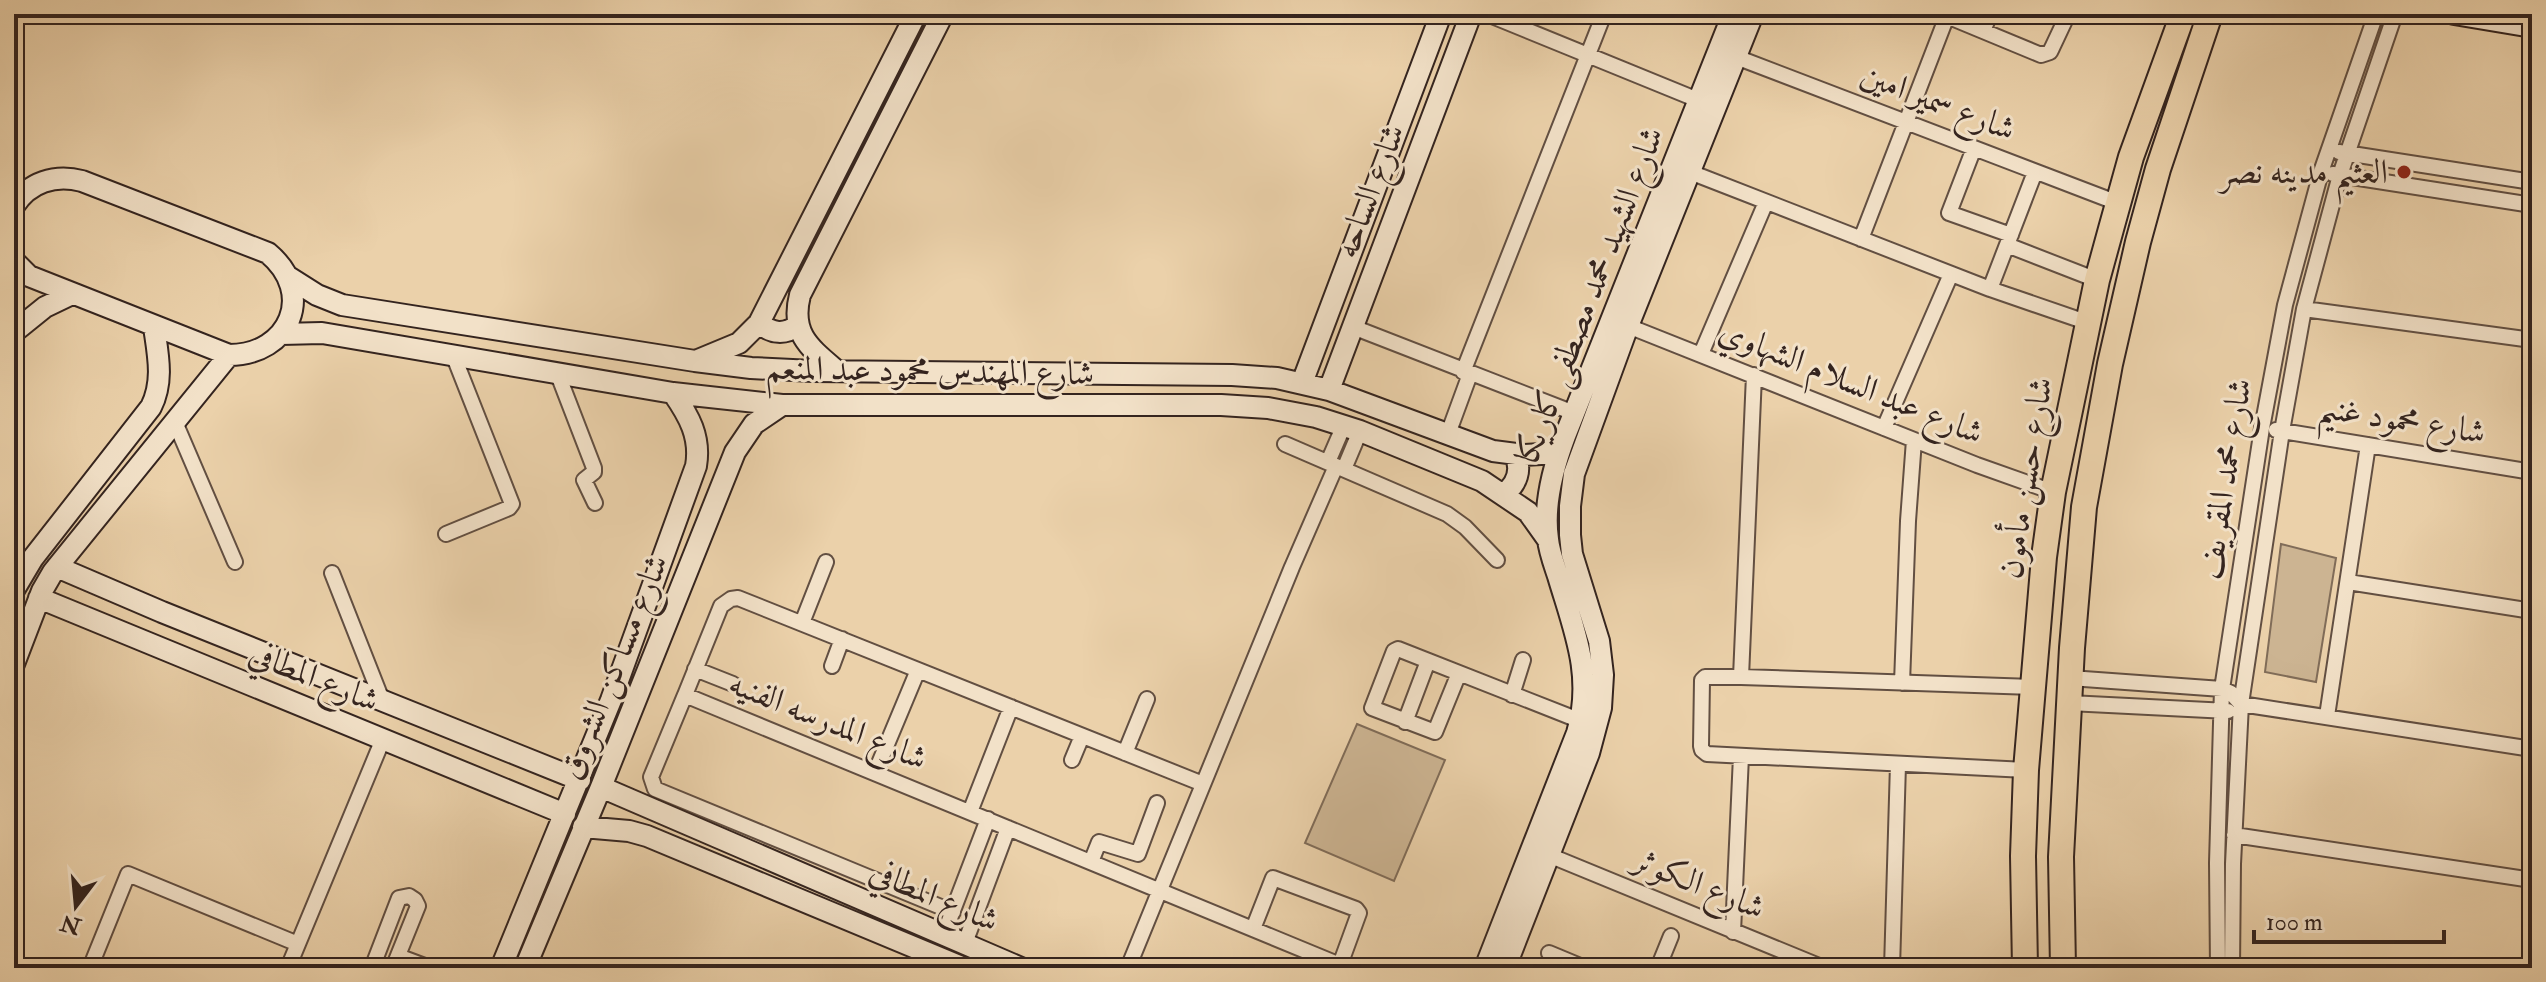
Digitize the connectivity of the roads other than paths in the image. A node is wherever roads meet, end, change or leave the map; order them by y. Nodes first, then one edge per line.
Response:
1 (916, 14) edge
2 (943, 14) edge
3 (1471, 14) edge
4 (1487, 14) edge
5 (1604, 14) edge
6 (1733, 14) edge
7 (1753, 14) edge
8 (1990, 14) edge
9 (2068, 14) edge
10 (2183, 14) edge
11 (2210, 14) edge
12 (2376, 14) edge
13 (2395, 14) edge
14 (2454, 14) edge
15 (1944, 15) edge
16 (1438, 22) edge
17 (2532, 27) edge
18 (1983, 31) junction
19 (1461, 40) junction
20 (1588, 55) junction
21 (1736, 57) junction
22 (1424, 61) junction
23 (1449, 71) junction
24 (1698, 100) junction
25 (1905, 122) junction
26 (1974, 148) junction
27 (2328, 150) junction
28 (2348, 153) junction
29 (1690, 172) junction
30 (2035, 172) junction
31 (2321, 172) junction
32 (2340, 175) junction
33 (2532, 182) edge
34 (1766, 202) junction
35 (2118, 203) junction
36 (2532, 205) edge
37 (14, 206) edge
38 (1861, 239) junction
39 (2009, 240) junction
40 (14, 261) edge
41 (1951, 274) junction
42 (287, 276) junction
43 (2097, 280) junction
44 (1990, 289) junction
45 (72, 294) junction
46 (2304, 309) junction
47 (759, 323) junction
48 (2089, 323) junction
49 (798, 325) junction
50 (1628, 326) junction
51 (154, 327) junction
52 (1353, 327) junction
53 (14, 332) edge
54 (281, 334) junction
55 (2532, 340) edge
56 (1701, 354) junction
57 (229, 355) junction
58 (454, 357) junction
59 (1311, 360) junction
60 (695, 361) junction
61 (1337, 369) junction
62 (837, 371) junction
63 (557, 372) junction
64 (1467, 373) junction
65 (1754, 375) junction
66 (1302, 383) junction
67 (1329, 390) junction
68 (673, 393) junction
69 (782, 405) junction
70 (1574, 413) junction
71 (175, 422) junction
72 (1352, 428) junction
73 (1884, 428) junction
74 (2262, 428) junction
75 (2282, 431) junction
76 (1448, 434) junction
77 (1914, 440) junction
78 (1285, 444) dead end
79 (2368, 445) junction
80 (1558, 453) junction
81 (698, 454) junction
82 (1515, 455) junction
83 (730, 462) junction
84 (1336, 466) junction
85 (2532, 472) edge
86 (2053, 492) junction
87 (1504, 494) junction
88 (595, 503) dead end
89 (58, 527) junction
90 (446, 534) dead end
91 (1548, 540) junction
92 (77, 543) junction
93 (1497, 560) dead end
94 (235, 562) dead end
95 (826, 562) dead end
96 (57, 567) junction
97 (332, 573) dead end
98 (2348, 582) junction
99 (96, 584) junction
100 (14, 590) edge
101 (39, 598) junction
102 (2532, 611) edge
103 (83, 616) junction
104 (802, 623) junction
105 (842, 639) junction
106 (1523, 660) dead end
107 (1428, 661) junction
108 (14, 664) edge
109 (832, 666) dead end
110 (695, 669) junction
111 (918, 670) junction
112 (1459, 673) junction
113 (1741, 677) junction
114 (2070, 678) junction
115 (1902, 683) junction
116 (733, 684) dead end
117 (2033, 687) junction
118 (2222, 689) junction
119 (685, 695) junction
120 (1512, 695) junction
121 (1147, 699) dead end
122 (382, 700) junction
123 (2069, 703) junction
124 (2241, 704) junction
125 (1011, 707) junction
126 (2222, 712) junction
127 (2327, 716) junction
128 (1581, 721) junction
129 (1405, 722) junction
130 (1082, 736) junction
131 (383, 739) junction
132 (2532, 749) edge
133 (1125, 753) junction
134 (1741, 756) junction
135 (1072, 760) dead end
136 (537, 764) junction
137 (1898, 764) junction
138 (2026, 770) junction
139 (2065, 772) junction
140 (875, 773) junction
141 (580, 780) junction
142 (1203, 784) junction
143 (601, 787) junction
144 (521, 796) junction
145 (1157, 803) dead end
146 (642, 805) junction
147 (970, 812) junction
148 (565, 814) junction
149 (988, 819) junction
150 (583, 827) junction
151 (1008, 828) junction
152 (629, 831) junction
153 (2234, 835) junction
154 (1551, 856) junction
155 (2023, 856) junction
156 (2061, 857) junction
157 (1091, 862) junction
158 (2532, 880) edge
159 (1160, 890) junction
160 (953, 912) junction
161 (1253, 929) junction
162 (1733, 932) junction
163 (944, 934) junction
164 (1671, 936) dead end
165 (965, 943) junction
166 (298, 944) junction
167 (1549, 953) dead end
168 (395, 962) edge
169 (90, 968) edge
170 (288, 968) edge
171 (372, 968) edge
172 (430, 968) edge
173 (501, 968) edge
174 (525, 968) edge
175 (964, 968) edge
176 (1021, 968) edge
177 (1128, 968) edge
178 (1485, 968) edge
179 (1505, 968) edge
180 (1585, 968) edge
181 (1658, 968) edge
182 (1824, 968) edge
183 (1892, 968) edge
184 (2025, 968) edge
185 (2063, 968) edge
186 (2218, 968) edge
187 (2232, 968) edge

1 - 47 street
2 - 49 street
3 - 19 street, شارع الساحه
4 - 20 street
5 - 20 street
6 - 24 street, شارع الشهيد محمد مصطفى كاريكا
7 - 21 street, شارع الشهيد محمد مصطفى كاريكا
8 - 18 street
9 - 18 street
10 - 35 main road, شارع حسن مأمون
11 - 114 main road, شارع حسن مأمون
12 - 27 street, شارع محمد المقريف
13 - 28 street, شارع محمد المقريف
14 - 17 street
15 - 18 street
15 - 25 street
16 - 19 street
16 - 22 street, شارع الساحه
19 - 23 street, شارع الساحه
20 - 24 street
20 - 64 street
21 - 25 street, شارع سمير امين
21 - 29 street, شارع الشهيد محمد مصطفى كاريكا
22 - 23 street
22 - 59 street, شارع الساحه
23 - 52 street, شارع الساحه
24 - 70 street, شارع الشهيد محمد مصطفى كاريكا
25 - 26 street, شارع سمير امين
25 - 38 street
26 - 30 street, شارع سمير امين
26 - 39 street
27 - 28 street
27 - 31 street, شارع محمد المقريف
28 - 32 street, شارع محمد المقريف
28 - 33 street
29 - 34 street
29 - 50 street, شارع الشهيد محمد مصطفى كاريكا
30 - 35 street, شارع سمير امين
30 - 39 street
31 - 32 street
31 - 74 street, شارع محمد المقريف
32 - 36 street
32 - 46 street, شارع محمد المقريف
34 - 38 street
34 - 56 street
35 - 43 main road, شارع حسن مأمون
37 - 42 street, شارع المهندس محمود عبد المنعم
38 - 41 street
39 - 43 street
39 - 44 street
40 - 45 street
41 - 44 street
41 - 73 street
42 - 54 street
42 - 60 street, شارع المهندس محمود عبد المنعم
43 - 48 main road, شارع حسن مأمون
44 - 48 street
45 - 51 street
45 - 53 street
46 - 55 street
46 - 75 street, شارع محمد المقريف
47 - 49 street
47 - 60 street
48 - 86 main road, شارع حسن مأمون
49 - 62 street
50 - 56 street, شارع عبد السلام الشهاوي
50 - 154 street, شارع الشهيد محمد مصطفى كاريكا
51 - 57 street
51 - 89 street
52 - 61 street, شارع الساحه
52 - 64 street
54 - 57 street
54 - 58 street, شارع المهندس محمود عبد المنعم
56 - 65 street, شارع عبد السلام الشهاوي
57 - 71 street
58 - 63 street, شارع المهندس محمود عبد المنعم
58 - 90 street
59 - 61 street
59 - 66 street, شارع الساحه
60 - 62 street, شارع المهندس محمود عبد المنعم
61 - 67 street, شارع الساحه
62 - 66 street, شارع المهندس محمود عبد المنعم
63 - 68 street, شارع المهندس محمود عبد المنعم
63 - 88 street
64 - 70 street
64 - 76 street
65 - 73 street, شارع عبد السلام الشهاوي
65 - 113 street
66 - 67 street, شارع المهندس محمود عبد المنعم
67 - 76 street, شارع المهندس محمود عبد المنعم
68 - 69 street, شارع المهندس محمود عبد المنعم
68 - 81 street
69 - 72 street, شارع المهندس محمود عبد المنعم
69 - 83 street, شارع مساكن الشروق
70 - 80 street, شارع الشهيد محمد مصطفى كاريكا
71 - 92 street
71 - 94 street
72 - 84 street
72 - 87 street, شارع المهندس محمود عبد المنعم
73 - 77 street, شارع عبد السلام الشهاوي
74 - 75 street, شارع محمود غنيم
74 - 118 street, شارع محمد المقريف
75 - 79 street, شارع محمود غنيم
75 - 124 street, شارع محمد المقريف
76 - 82 street, شارع المهندس محمود عبد المنعم
77 - 86 street, شارع عبد السلام الشهاوي
77 - 115 street
78 - 84 street
79 - 85 street, شارع محمود غنيم
79 - 98 street
80 - 82 street, شارع المهندس محمود عبد المنعم
80 - 91 street, شارع الشهيد محمد مصطفى كاريكا
81 - 83 street
81 - 141 street, شارع مساكن الشروق
82 - 87 street
83 - 143 street, شارع مساكن الشروق
84 - 93 street
84 - 142 street
86 - 117 main road, شارع حسن مأمون
87 - 91 street, شارع المهندس محمود عبد المنعم
89 - 92 street
89 - 100 street
91 - 128 street, شارع الشهيد محمد مصطفى كاريكا
92 - 96 street
95 - 104 street
96 - 99 street, شارع المطافي
96 - 101 street
97 - 122 street
98 - 102 street
98 - 127 street
99 - 103 street
99 - 122 street, شارع المطافي
101 - 103 street, شارع المطافي
101 - 108 street
103 - 131 street, شارع المطافي
104 - 105 street
104 - 110 street
105 - 109 street
105 - 111 street
106 - 120 street
107 - 112 street
107 - 129 street
107 - 129 street
110 - 116 street
110 - 119 street
111 - 125 street
111 - 140 street
112 - 120 street
112 - 129 street
113 - 115 street
113 - 134 street
114 - 118 street
114 - 123 main road, شارع حسن مأمون
115 - 117 street
117 - 138 main road, شارع حسن مأمون
118 - 124 street
118 - 126 street, شارع محمد المقريف
119 - 140 street, شارع المدرسه الفنيه
119 - 160 street, شارع المدرسه الفنيه
120 - 128 street
121 - 133 street
122 - 136 street, شارع المطافي
123 - 126 street
123 - 139 main road, شارع حسن مأمون
124 - 126 street
124 - 127 street
124 - 153 street, شارع محمد المقريف
125 - 130 street
125 - 147 street
126 - 186 street, شارع محمد المقريف
127 - 132 street
128 - 178 street, شارع الشهيد محمد مصطفى كاريكا
130 - 133 street
130 - 135 street
131 - 144 street, شارع المطافي
131 - 166 street
133 - 142 street
134 - 137 street
134 - 162 street
136 - 141 street, شارع المطافي
136 - 144 street
137 - 138 street
137 - 183 street
138 - 139 main road
138 - 155 main road, شارع حسن مأمون
139 - 156 main road, شارع حسن مأمون
140 - 147 street, شارع المدرسه الفنيه
141 - 148 street, شارع مساكن الشروق
142 - 159 street
143 - 146 street, شارع المطافي
143 - 150 street, شارع مساكن الشروق
144 - 148 street, شارع المطافي
145 - 157 street
146 - 152 street
146 - 163 street, شارع المطافي
147 - 149 street, شارع المدرسه الفنيه
148 - 173 street, شارع مساكن الشروق
149 - 151 street, شارع المدرسه الفنيه
149 - 160 street
150 - 152 street, شارع المطافي
150 - 174 street, شارع مساكن الشروق
151 - 157 street, شارع المدرسه الفنيه
151 - 165 street
152 - 175 street, شارع المطافي
153 - 158 street
153 - 187 street, شارع محمد المقريف
154 - 162 street, شارع الكوثر
154 - 179 street, شارع الشهيد محمد مصطفى كاريكا
155 - 156 main road
155 - 184 main road, شارع حسن مأمون
156 - 185 main road, شارع حسن مأمون
157 - 159 street, شارع المدرسه الفنيه
159 - 161 street, شارع المدرسه الفنيه
159 - 177 street
160 - 163 street
161 - 161 street, شارع المدرسه الفنيه
162 - 182 street, شارع الكوثر
163 - 165 street, شارع المطافي
164 - 181 street
165 - 176 street, شارع المطافي
166 - 169 street
166 - 170 street
167 - 180 street
168 - 171 street
168 - 172 street

